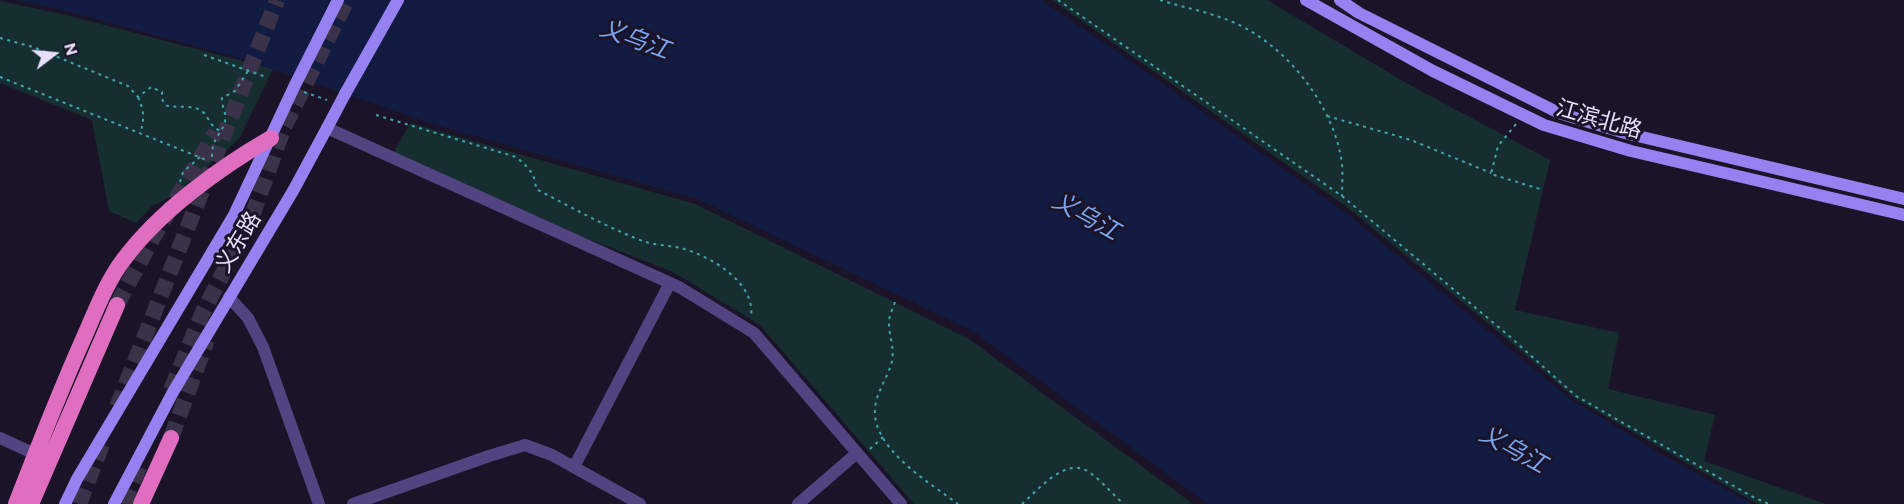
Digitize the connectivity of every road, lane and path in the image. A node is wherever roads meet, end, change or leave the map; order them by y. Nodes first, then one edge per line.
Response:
1 (338, 0) edge
2 (398, 0) edge
3 (1058, 0) edge
4 (1160, 0) edge
5 (1306, 0) edge
6 (1340, 0) edge
7 (0, 38) edge
8 (204, 55) dead end
9 (248, 71) junction
10 (0, 77) edge
11 (266, 77) dead end
12 (297, 89) junction
13 (138, 98) junction
14 (332, 102) dead end
15 (376, 115) dead end
16 (1327, 116) junction
17 (1525, 116) junction
18 (327, 128) junction
19 (220, 131) junction
20 (140, 133) junction
21 (271, 138) junction
22 (200, 157) junction
23 (1491, 173) junction
24 (181, 188) dead end
25 (1543, 190) dead end
26 (1342, 196) junction
27 (1904, 199) edge
28 (1904, 215) edge
29 (670, 283) junction
30 (229, 297) junction
31 (895, 302) dead end
32 (117, 305) tunnel mouth
33 (750, 320) dead end
34 (0, 438) edge
35 (171, 438) tunnel mouth
36 (857, 453) junction
37 (35, 454) junction
38 (574, 467) junction
39 (16, 504) edge
40 (31, 504) edge
41 (65, 504) edge
42 (114, 504) edge
43 (141, 504) edge
44 (319, 504) edge
45 (353, 504) edge
46 (640, 504) edge
47 (798, 504) edge
48 (901, 504) edge
49 (958, 504) edge
50 (1022, 504) edge
51 (1124, 504) edge
52 (1769, 504) edge

1 - 12 main road, 义东路
2 - 18 main road, 义东路, bridge
3 - 26 path
4 - 16 path
5 - 17 main road, 江滨北路
6 - 27 main road, 江滨北路
7 - 13 path
8 - 9 path
9 - 11 path
9 - 19 path
10 - 20 path
12 - 14 path
12 - 21 main road, 义东路
13 - 19 path
13 - 20 path
15 - 33 path
16 - 23 path
16 - 26 path
17 - 23 path
17 - 28 main road, 江滨北路
18 - 29 street
18 - 30 main road, 义东路
19 - 22 path
20 - 22 path
21 - 37 highway
21 - 41 main road, 义东路
22 - 24 path
23 - 25 path
26 - 52 path
29 - 36 street
29 - 38 street
30 - 42 main road, 义东路
30 - 44 street
31 - 49 path
32 - 40 highway
34 - 37 street
35 - 43 highway
36 - 47 street
36 - 48 street
37 - 39 highway
38 - 45 street
38 - 46 street
50 - 51 path

